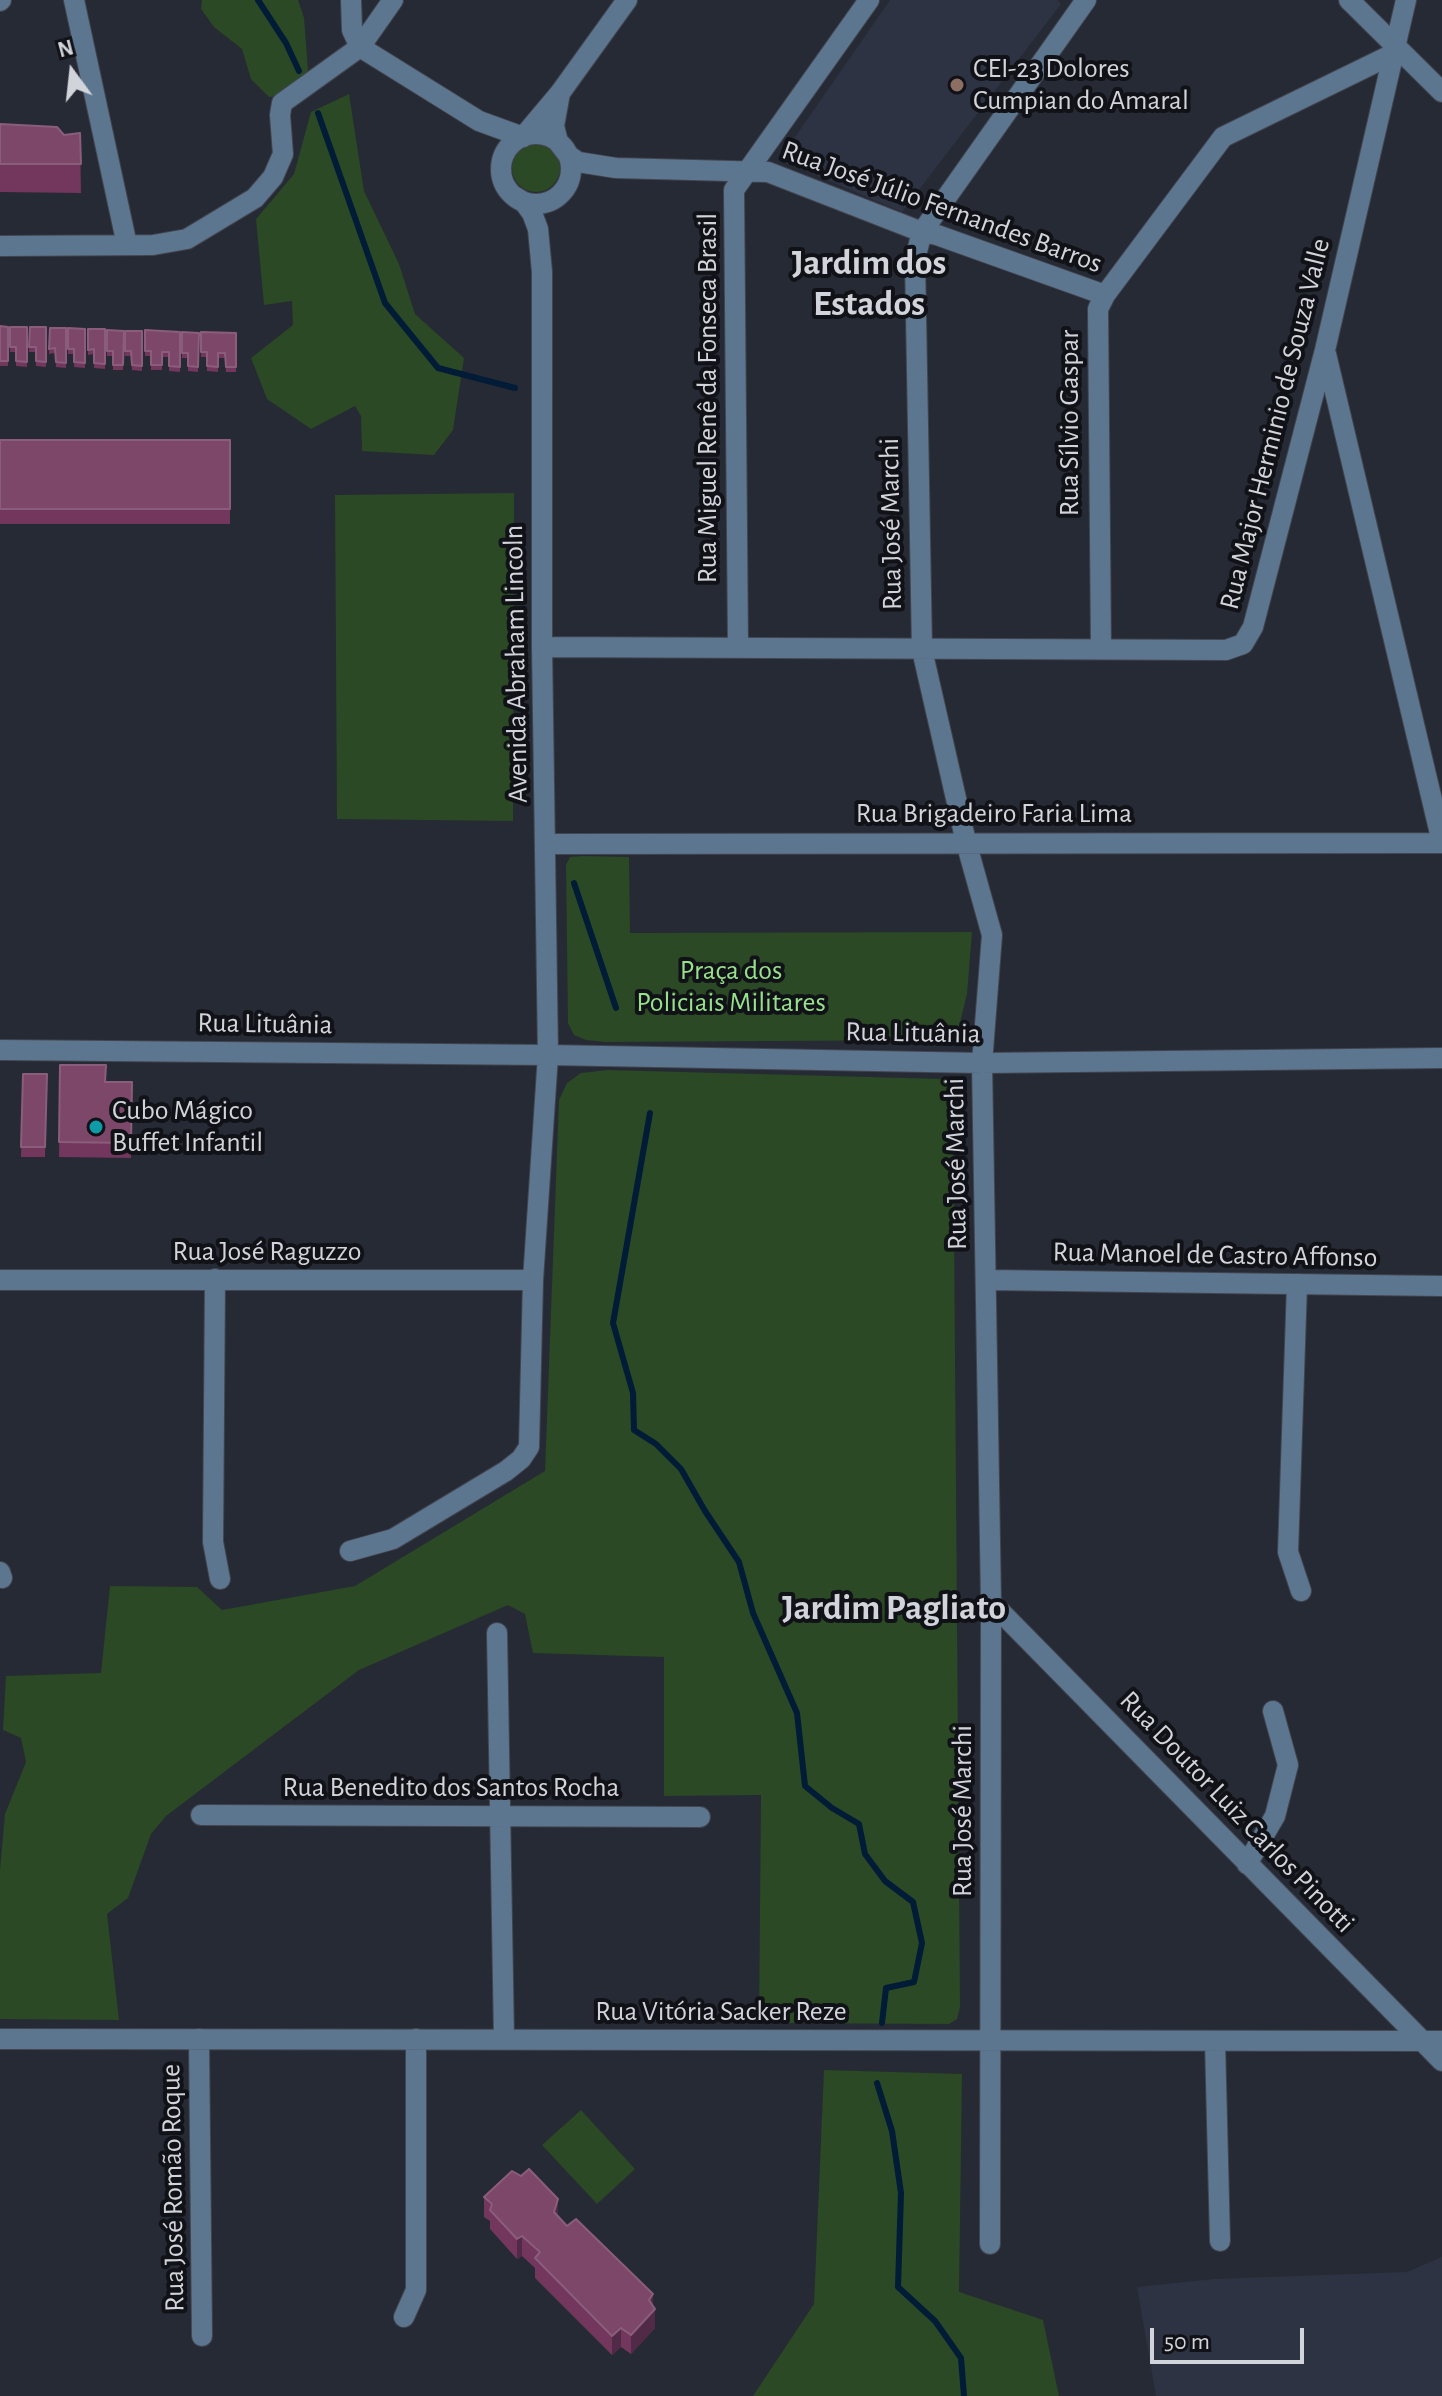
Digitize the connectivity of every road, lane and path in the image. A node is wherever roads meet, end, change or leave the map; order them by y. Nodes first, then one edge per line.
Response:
1 (74, 0) edge
2 (351, 0) edge
3 (393, 0) edge
4 (627, 0) edge
5 (869, 0) edge
6 (1086, 0) edge
7 (1349, 0) edge
8 (1406, 0) edge
9 (360, 47) junction
10 (1394, 50) junction
11 (1442, 92) edge
12 (560, 93) junction
13 (479, 121) junction
14 (523, 137) junction
15 (564, 149) junction
16 (502, 163) junction
17 (616, 168) junction
18 (749, 171) junction
19 (561, 192) junction
20 (519, 199) junction
21 (922, 232) junction
22 (127, 245) junction
23 (0, 246) edge
24 (542, 272) junction
25 (1105, 295) junction
26 (1325, 350) junction
27 (1344, 430) junction
28 (1303, 434) junction
29 (738, 646) junction
30 (542, 647) junction
31 (1101, 649) junction
32 (922, 650) junction
33 (966, 842) junction
34 (1442, 842) edge
35 (546, 844) junction
36 (0, 1050) edge
37 (548, 1055) junction
38 (1442, 1058) edge
39 (982, 1063) junction
40 (215, 1279) junction
41 (0, 1280) edge
42 (533, 1280) junction
43 (987, 1280) junction
44 (1297, 1284) junction
45 (1442, 1286) edge
46 (350, 1551) dead end
47 (220, 1579) dead end
48 (1301, 1591) dead end
49 (991, 1602) junction
50 (497, 1633) dead end
51 (1273, 1711) dead end
52 (201, 1815) dead end
53 (500, 1816) junction
54 (700, 1817) dead end
55 (1247, 1864) junction
56 (0, 2039) edge
57 (199, 2039) junction
58 (416, 2039) junction
59 (504, 2039) junction
60 (990, 2040) junction
61 (1215, 2041) junction
62 (1432, 2041) edge
63 (1442, 2061) edge
64 (1220, 2241) dead end
65 (990, 2244) dead end
66 (404, 2317) dead end
67 (202, 2336) dead end

1 - 22 street
2 - 9 street
3 - 9 street
4 - 12 street
5 - 18 street, Rua Miguel Renê da Fonseca Brasil
6 - 21 street, Rua José Marchi
7 - 10 street
8 - 10 street, Rua Major Herminio de Souza Valle
9 - 13 street
9 - 22 street
10 - 11 street
10 - 25 street, Rua Sílvio Gaspar
10 - 26 street, Rua Major Herminio de Souza Valle
12 - 14 street
12 - 15 street
13 - 14 street
13 - 16 street
14 - 15 street
14 - 16 street
15 - 17 street, Rua José Júlio Fernandes Barros
15 - 19 street
16 - 20 street
17 - 18 street, Rua José Júlio Fernandes Barros
17 - 19 street, Rua José Júlio Fernandes Barros
18 - 21 street, Rua José Júlio Fernandes Barros
18 - 29 street, Rua Miguel Renê da Fonseca Brasil
19 - 20 street
19 - 24 street, Avenida Abraham Lincoln
20 - 24 street, Avenida Abraham Lincoln
21 - 25 street, Rua José Júlio Fernandes Barros
21 - 32 street, Rua José Marchi
22 - 23 street
24 - 30 street, Avenida Abraham Lincoln
25 - 31 street, Rua Sílvio Gaspar
26 - 27 street
26 - 28 street, Rua Major Herminio de Souza Valle
27 - 28 street
27 - 34 street
28 - 31 street, Rua Major Herminio de Souza Valle
29 - 30 street, Rua Major Herminio de Souza Valle
29 - 32 street, Rua Major Herminio de Souza Valle
30 - 35 street, Avenida Abraham Lincoln
31 - 32 street, Rua Major Herminio de Souza Valle
32 - 33 street, Rua José Marchi
33 - 34 street, Rua Brigadeiro Faria Lima
33 - 35 street, Rua Brigadeiro Faria Lima
33 - 39 street, Rua José Marchi
35 - 37 street, Avenida Abraham Lincoln
36 - 37 street, Rua Lituânia
37 - 39 street, Rua Lituânia
37 - 42 street, Avenida Abraham Lincoln
38 - 39 street, Rua Lituânia
39 - 43 street, Rua José Marchi
40 - 41 street, Rua José Raguzzo
40 - 42 street, Rua José Raguzzo
40 - 47 street
42 - 46 street, Avenida Abraham Lincoln
43 - 44 street, Rua Manoel de Castro Affonso
43 - 49 street, Rua José Marchi
44 - 45 street, Rua Manoel de Castro Affonso
44 - 48 street
49 - 55 street, Rua Doutor Luiz Carlos Pinotti
49 - 60 street, Rua José Marchi
50 - 53 street
51 - 55 street
52 - 53 street, Rua Benedito dos Santos Rocha
53 - 54 street, Rua Benedito dos Santos Rocha
53 - 59 street
55 - 62 street, Rua Doutor Luiz Carlos Pinotti
56 - 57 street, Rua Vitória Sacker Reze
57 - 58 street, Rua Vitória Sacker Reze
57 - 67 street, Rua José Romão Roque
58 - 59 street, Rua Vitória Sacker Reze
58 - 66 street
59 - 60 street, Rua Vitória Sacker Reze
60 - 61 street, Rua Vitória Sacker Reze
60 - 65 street, Rua José Marchi
61 - 62 street, Rua Vitória Sacker Reze
61 - 64 street
62 - 63 street, Rua Doutor Luiz Carlos Pinotti

